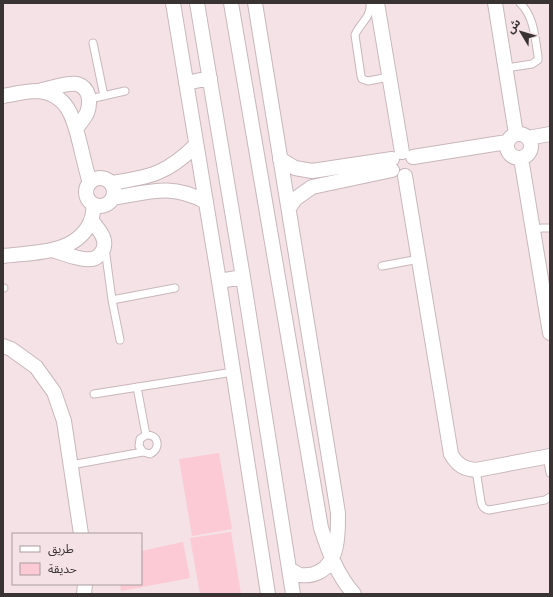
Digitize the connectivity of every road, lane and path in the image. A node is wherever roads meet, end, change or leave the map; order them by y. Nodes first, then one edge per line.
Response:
1 (173, 3) edge
2 (197, 3) edge
3 (231, 3) edge
4 (256, 3) edge
5 (370, 3) edge
6 (377, 3) edge
7 (495, 3) edge
8 (520, 3) edge
9 (93, 43) dead end
10 (506, 68) junction
11 (389, 77) junction
12 (210, 78) junction
13 (186, 83) junction
14 (37, 92) junction
15 (126, 92) dead end
16 (3, 96) edge
17 (104, 96) junction
18 (90, 99) junction
19 (275, 126) junction
20 (76, 129) junction
21 (254, 130) junction
22 (550, 134) edge
23 (518, 142) junction
24 (550, 144) edge
25 (196, 145) junction
26 (280, 160) junction
27 (403, 163) junction
28 (90, 183) junction
29 (111, 183) junction
30 (114, 198) junction
31 (206, 202) junction
32 (94, 205) junction
33 (289, 208) junction
34 (91, 220) junction
35 (550, 228) edge
36 (533, 229) junction
37 (105, 246) junction
38 (52, 250) junction
39 (3, 256) edge
40 (419, 259) junction
41 (382, 266) dead end
42 (243, 277) junction
43 (219, 281) junction
44 (175, 288) dead end
45 (112, 300) junction
46 (550, 333) edge
47 (120, 340) dead end
48 (3, 346) edge
49 (233, 372) junction
50 (137, 387) junction
51 (94, 394) dead end
52 (146, 435) junction
53 (143, 452) junction
54 (549, 456) edge
55 (70, 465) junction
56 (476, 470) junction
57 (550, 473) edge
58 (550, 497) edge
59 (81, 533) edge
60 (332, 560) junction
61 (289, 569) junction
62 (268, 594) edge
63 (293, 594) edge
64 (354, 594) edge

1 - 13 street
2 - 12 street
3 - 21 street
4 - 19 street
5 - 11 lane
6 - 11 street
7 - 10 street
8 - 10 lane
9 - 17 lane
10 - 23 street
11 - 27 street
12 - 13 street
12 - 42 street
13 - 25 street
14 - 16 street
14 - 18 street
14 - 20 street
15 - 17 lane
17 - 18 lane
18 - 20 street
19 - 21 street
19 - 26 street
20 - 28 street
21 - 60 street
22 - 23 street
23 - 24 street
23 - 27 street
23 - 36 street
25 - 29 street
25 - 31 street
26 - 27 street
26 - 33 street
27 - 33 street
27 - 40 street
28 - 29 street
28 - 32 street
29 - 30 street
30 - 31 street
30 - 32 street
31 - 43 street
32 - 34 street
33 - 60 street
34 - 37 street
34 - 38 street
35 - 36 lane
36 - 46 street
37 - 38 street
37 - 45 lane
38 - 39 street
40 - 41 lane
40 - 56 street
42 - 43 street
42 - 61 street
43 - 49 street
44 - 45 lane
45 - 47 lane
48 - 55 street
49 - 50 lane
49 - 62 street
50 - 51 lane
50 - 52 lane
52 - 53 lane
52 - 53 lane
53 - 55 lane
54 - 56 street
54 - 57 lane
55 - 59 street
56 - 58 lane
60 - 61 street
60 - 64 street
61 - 63 street

